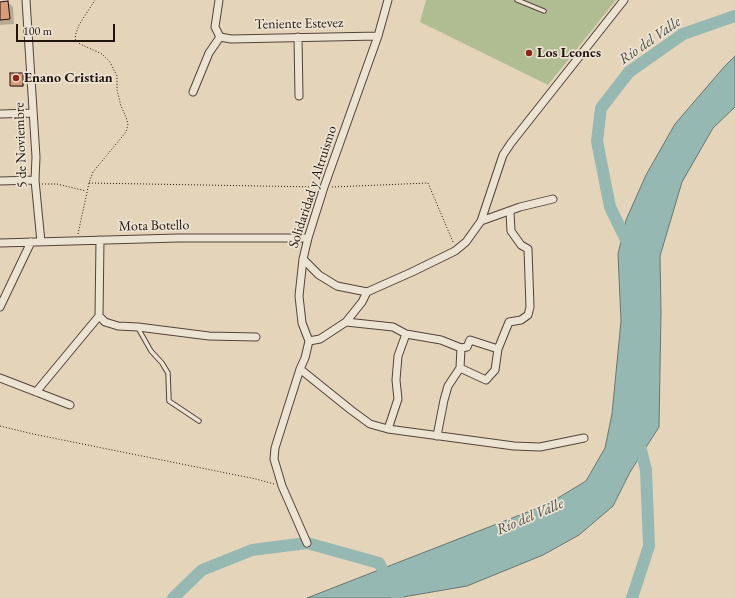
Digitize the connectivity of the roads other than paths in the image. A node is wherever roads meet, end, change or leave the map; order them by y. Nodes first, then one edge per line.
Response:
1 (26, 0) edge
2 (218, 0) edge
3 (388, 0) edge
4 (516, 0) edge
5 (624, 0) edge
6 (544, 12) dead end
7 (378, 36) junction
8 (220, 37) junction
9 (298, 37) junction
10 (194, 92) dead end
11 (299, 96) dead end
12 (0, 114) edge
13 (33, 114) junction
14 (0, 180) edge
15 (35, 182) junction
16 (553, 199) dead end
17 (510, 212) junction
18 (481, 221) junction
19 (308, 238) junction
20 (100, 240) junction
21 (31, 242) junction
22 (41, 242) junction
23 (0, 243) edge
24 (303, 259) junction
25 (367, 292) junction
26 (0, 307) edge
27 (99, 316) junction
28 (346, 322) junction
29 (138, 327) junction
30 (406, 334) junction
31 (256, 338) dead end
32 (309, 341) junction
33 (460, 348) junction
34 (498, 349) junction
35 (460, 368) junction
36 (300, 369) junction
37 (0, 378) edge
38 (36, 392) junction
39 (70, 405) dead end
40 (199, 421) dead end
41 (388, 428) junction
42 (437, 436) junction
43 (584, 438) dead end
44 (307, 543) dead end

1 - 13 street, 5 de Noviembre
2 - 8 street
3 - 7 street, Solidaridad y Altruismo
4 - 6 lane
5 - 18 street
7 - 9 street, Teniente Estevez
7 - 19 street, Solidaridad y Altruismo
8 - 9 street, Teniente Estevez
8 - 10 street
9 - 11 street
12 - 13 street
13 - 15 street, 5 de Noviembre
14 - 15 street
15 - 22 street, 5 de Noviembre
16 - 17 street
17 - 18 street
17 - 34 street
18 - 25 street
19 - 20 street, Mota Botello
19 - 24 street, Solidaridad y Altruismo
20 - 22 street, Mota Botello
20 - 27 street
21 - 22 street, Mota Botello
21 - 23 street, Mota Botello
21 - 26 street
24 - 25 street
24 - 32 street, Solidaridad y Altruismo
25 - 28 street
27 - 29 street
27 - 38 street
28 - 30 street
28 - 32 street
29 - 31 street
29 - 40 lane
30 - 33 street
30 - 41 street
32 - 36 street
33 - 34 street
33 - 35 street
34 - 35 street
35 - 42 street
36 - 41 street
36 - 44 street
37 - 38 street
38 - 39 street
41 - 42 street
42 - 43 street

